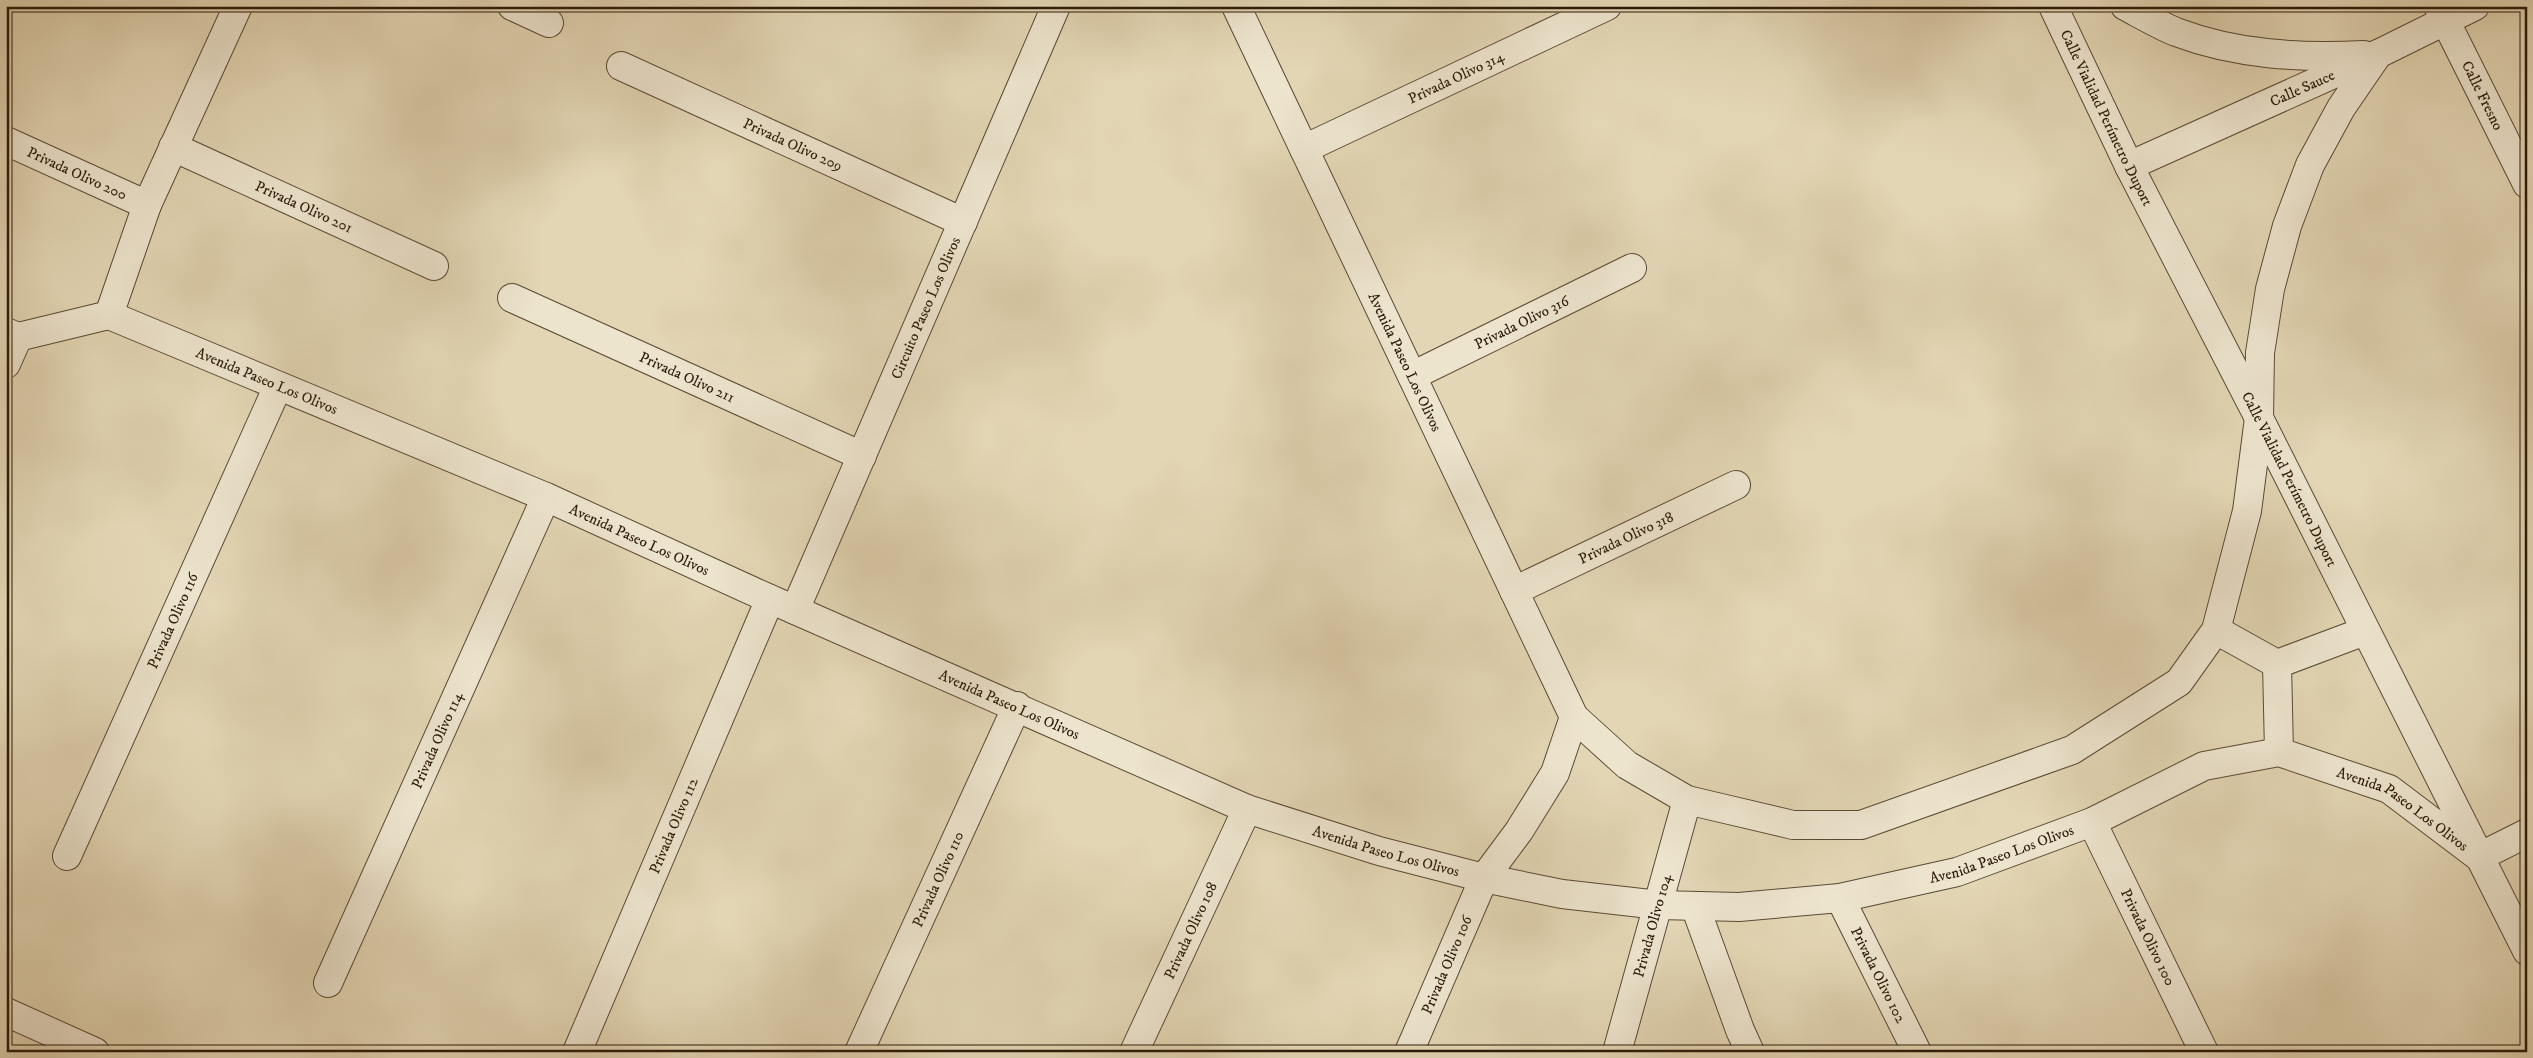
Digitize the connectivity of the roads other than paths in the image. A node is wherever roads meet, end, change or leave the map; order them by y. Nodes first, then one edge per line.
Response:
1 (238, 6) edge
2 (512, 6) edge
3 (1056, 6) edge
4 (1236, 6) edge
5 (1607, 6) edge
6 (2053, 6) edge
7 (2125, 6) edge
8 (2475, 6) edge
9 (2442, 14) edge
10 (549, 23) dead end
11 (2378, 54) junction
12 (621, 66) dead end
13 (6, 140) edge
14 (172, 147) junction
15 (1304, 149) junction
16 (2129, 166) junction
17 (2527, 184) edge
18 (147, 205) junction
19 (963, 222) junction
20 (434, 266) dead end
21 (1632, 268) dead end
22 (512, 298) dead end
23 (109, 315) junction
24 (12, 335) edge
25 (6, 364) edge
26 (1412, 376) junction
27 (278, 386) junction
28 (2259, 418) junction
29 (862, 456) junction
30 (1736, 485) dead end
31 (546, 497) junction
32 (1514, 591) junction
33 (770, 599) junction
34 (795, 610) junction
35 (2216, 630) junction
36 (2365, 631) junction
37 (2277, 664) junction
38 (1017, 706) junction
39 (1574, 717) junction
40 (2279, 752) junction
41 (1687, 800) junction
42 (1246, 809) junction
43 (2092, 822) junction
44 (2527, 833) edge
45 (67, 856) dead end
46 (2479, 857) junction
47 (1484, 878) junction
48 (1840, 898) junction
49 (1659, 905) junction
50 (1695, 906) junction
51 (2527, 951) edge
52 (328, 983) dead end
53 (6, 1012) edge
54 (95, 1052) edge
55 (577, 1052) edge
56 (858, 1052) edge
57 (1134, 1052) edge
58 (1409, 1052) edge
59 (1617, 1052) edge
60 (1750, 1052) edge
61 (1917, 1052) edge
62 (2204, 1052) edge

1 - 14 street
2 - 10 street
3 - 19 street, Circuito Paseo Los Olivos
4 - 15 street, Avenida Paseo Los Olivos
5 - 15 street, Privada Olivo 314
6 - 16 street, Calle Vialidad Perímetro Duport
7 - 11 street
8 - 9 street, Calle Sauce
9 - 11 street, Calle Sauce
9 - 17 street, Calle Fresno
11 - 16 street, Calle Sauce
11 - 28 street, Avenida Paseo Los Olivos
12 - 19 street, Privada Olivo 209
13 - 18 street, Privada Olivo 200
14 - 18 street
14 - 20 street, Privada Olivo 201
15 - 26 street, Avenida Paseo Los Olivos
16 - 28 street, Calle Vialidad Perímetro Duport
18 - 23 street
19 - 29 street, Circuito Paseo Los Olivos
21 - 26 street, Privada Olivo 316
22 - 29 street, Privada Olivo 211
23 - 24 street
23 - 27 street, Avenida Paseo Los Olivos
24 - 25 street
26 - 32 street, Avenida Paseo Los Olivos
27 - 31 street, Avenida Paseo Los Olivos
27 - 45 street, Privada Olivo 116
28 - 35 street, Avenida Paseo Los Olivos
28 - 36 street, Calle Vialidad Perímetro Duport
29 - 34 street, Circuito Paseo Los Olivos
30 - 32 street, Privada Olivo 318
31 - 33 street, Avenida Paseo Los Olivos
31 - 52 street, Privada Olivo 114
32 - 39 street, Avenida Paseo Los Olivos
33 - 34 street, Avenida Paseo Los Olivos
33 - 55 street, Privada Olivo 112
34 - 38 street, Avenida Paseo Los Olivos
35 - 37 street
35 - 41 street, Avenida Paseo Los Olivos
36 - 37 street
36 - 46 street, Calle Vialidad Perímetro Duport
37 - 40 street
38 - 42 street, Avenida Paseo Los Olivos
38 - 56 street, Privada Olivo 110
39 - 41 street, Avenida Paseo Los Olivos
39 - 47 street
40 - 43 street, Avenida Paseo Los Olivos
40 - 46 street, Avenida Paseo Los Olivos
41 - 49 street, Privada Olivo 104
42 - 47 street, Avenida Paseo Los Olivos
42 - 57 street, Privada Olivo 108
43 - 48 street, Avenida Paseo Los Olivos
43 - 62 street, Privada Olivo 100
44 - 46 street
46 - 51 street, Calle Vialidad Perímetro Duport
47 - 49 street, Avenida Paseo Los Olivos
47 - 58 street, Privada Olivo 106
48 - 50 street, Avenida Paseo Los Olivos
48 - 61 street, Privada Olivo 102
49 - 50 street, Avenida Paseo Los Olivos
49 - 59 street, Privada Olivo 104
50 - 60 street
53 - 54 street

